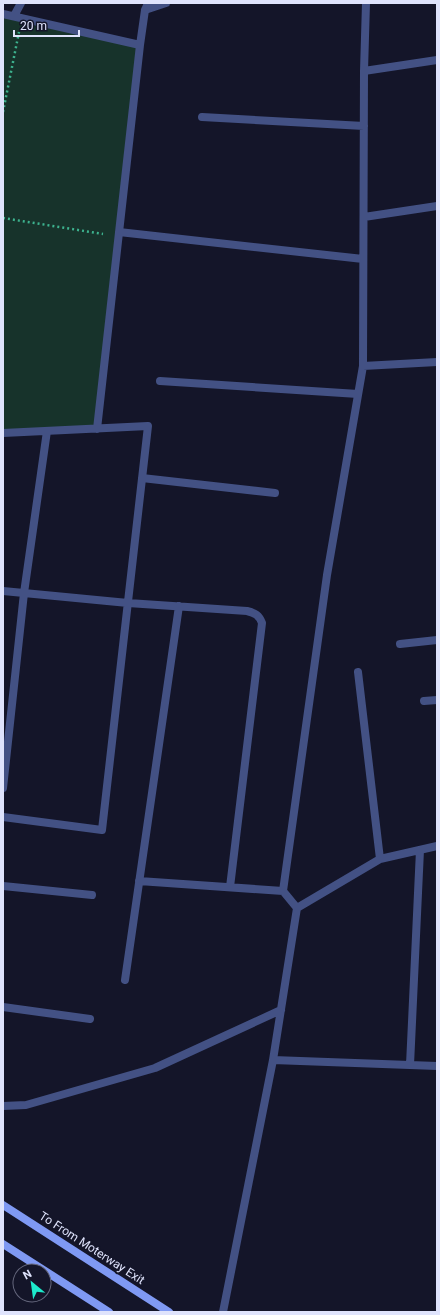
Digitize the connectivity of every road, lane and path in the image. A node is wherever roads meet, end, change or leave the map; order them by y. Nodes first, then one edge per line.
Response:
1 (21, 3) edge
2 (166, 3) edge
3 (366, 3) edge
4 (146, 7) edge
5 (3, 14) edge
6 (18, 17) junction
7 (140, 45) junction
8 (437, 60) edge
9 (364, 71) junction
10 (3, 112) edge
11 (202, 117) dead end
12 (364, 126) junction
13 (437, 206) edge
14 (364, 217) junction
15 (3, 218) edge
16 (119, 234) junction
17 (363, 259) junction
18 (437, 362) edge
19 (363, 366) junction
20 (160, 381) dead end
21 (358, 394) junction
22 (97, 429) junction
23 (47, 431) junction
24 (3, 433) edge
25 (142, 478) junction
26 (274, 493) dead end
27 (3, 591) edge
28 (24, 593) junction
29 (128, 603) junction
30 (179, 606) junction
31 (437, 640) edge
32 (400, 644) dead end
33 (358, 672) dead end
34 (437, 700) edge
35 (424, 701) dead end
36 (3, 788) edge
37 (3, 817) edge
38 (437, 846) edge
39 (420, 850) junction
40 (380, 859) junction
41 (139, 881) junction
42 (3, 886) edge
43 (230, 887) junction
44 (282, 891) junction
45 (92, 895) dead end
46 (297, 908) junction
47 (125, 980) dead end
48 (3, 1007) edge
49 (281, 1010) junction
50 (90, 1019) dead end
51 (273, 1060) junction
52 (410, 1065) junction
53 (437, 1066) edge
54 (3, 1106) edge
55 (3, 1205) edge
56 (3, 1244) edge
57 (109, 1312) edge
58 (169, 1312) edge
59 (223, 1312) edge

1 - 6 street
2 - 4 street
3 - 9 street
4 - 7 street
5 - 6 street
6 - 7 street
6 - 10 path
7 - 16 street
8 - 9 street
9 - 12 street
11 - 12 street
12 - 14 street
13 - 14 street
14 - 17 street
15 - 16 path
16 - 17 street
16 - 22 street
17 - 19 street
18 - 19 street
19 - 21 street
20 - 21 street
21 - 44 street
22 - 23 street
22 - 25 street
23 - 24 street
23 - 28 street
25 - 26 street
25 - 29 street
27 - 28 street
28 - 29 street
28 - 36 street
29 - 30 street
29 - 37 street
30 - 41 street
30 - 43 street
31 - 32 street
33 - 40 street
34 - 35 street
38 - 39 street
39 - 40 street
39 - 52 street
40 - 46 street
41 - 43 street
41 - 47 street
42 - 45 street
43 - 44 street
44 - 46 street
46 - 49 street
48 - 50 street
49 - 51 street
49 - 54 street
51 - 52 street
51 - 59 street
52 - 53 street
55 - 58 main road, To From Moterway Exit
56 - 57 main road

